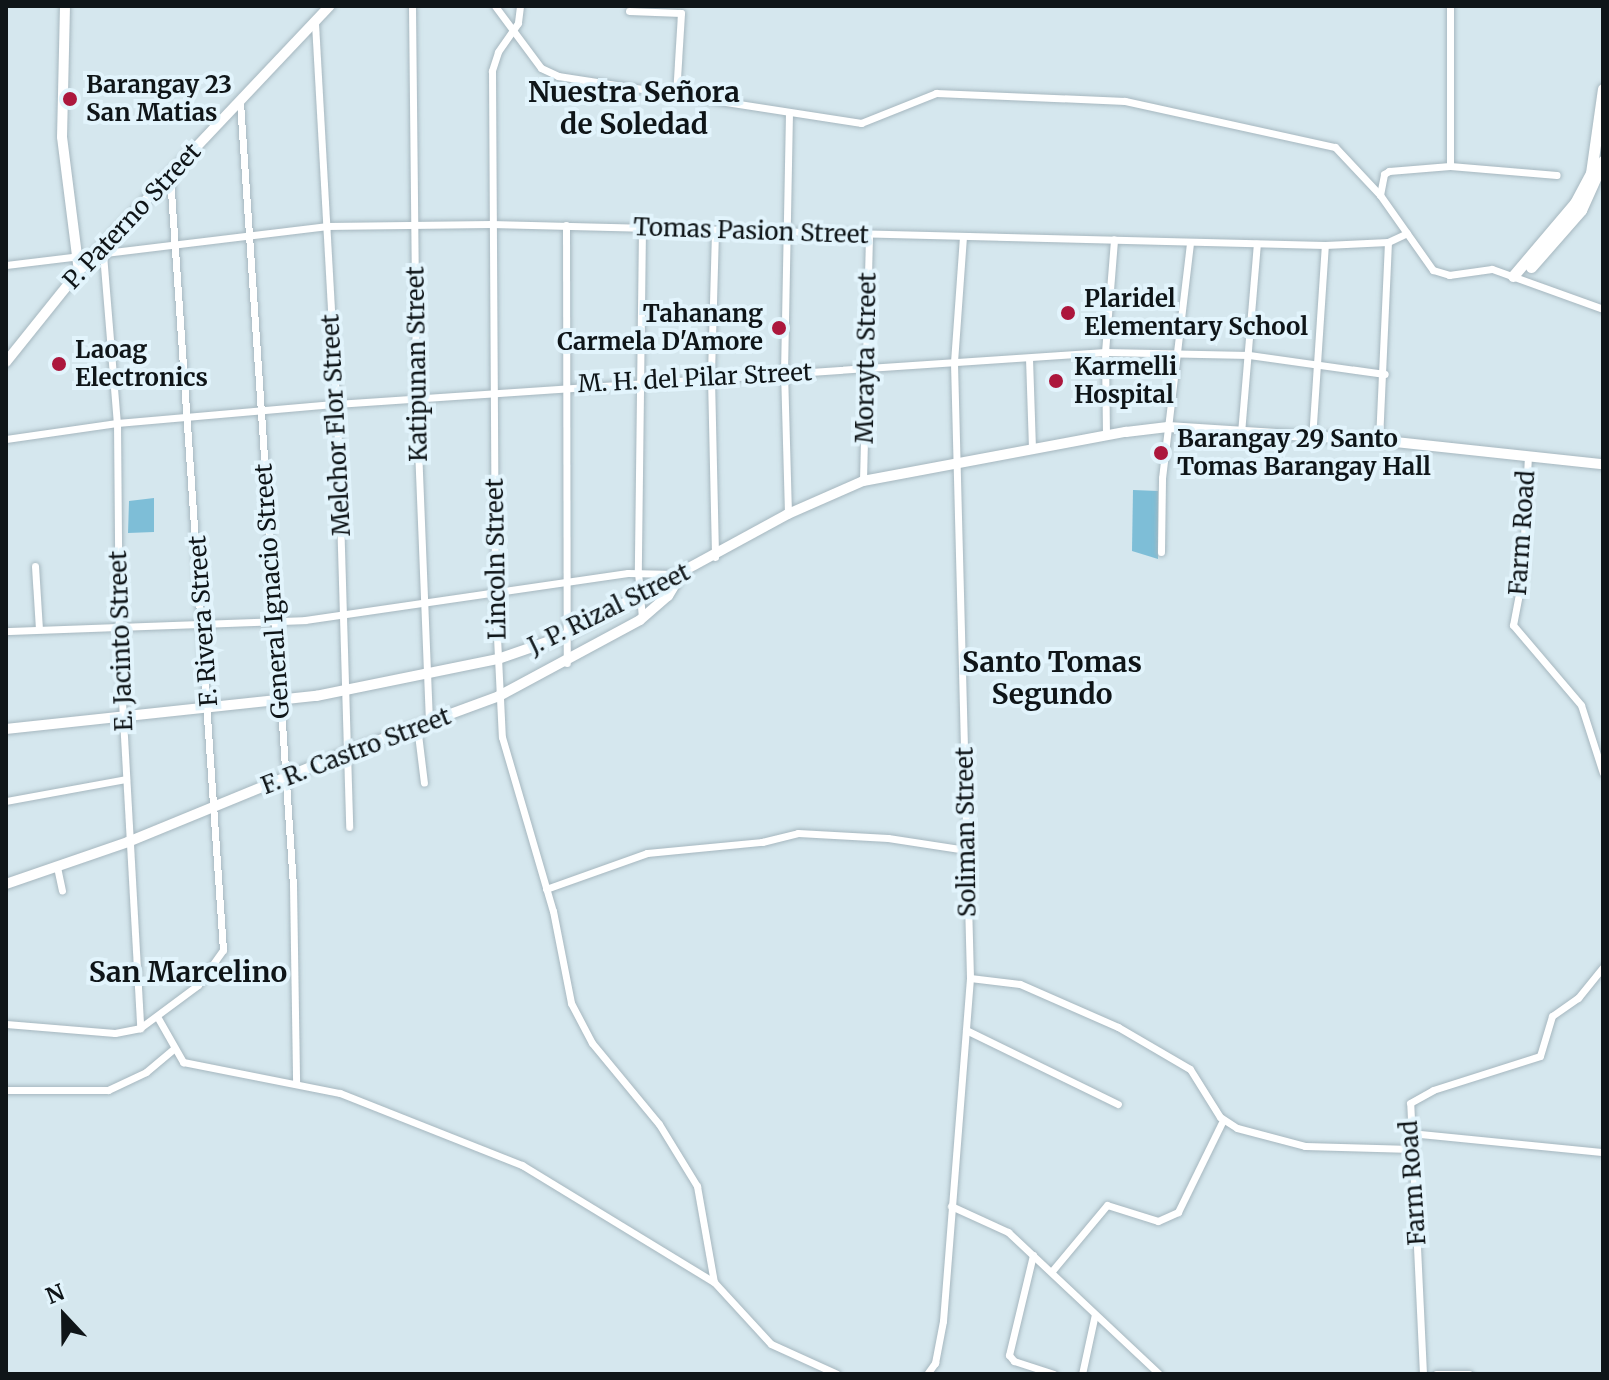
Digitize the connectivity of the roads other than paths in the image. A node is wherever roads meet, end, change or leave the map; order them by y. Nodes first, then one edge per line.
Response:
1 (65, 6) edge
2 (330, 6) edge
3 (412, 6) edge
4 (495, 6) edge
5 (520, 6) edge
6 (1450, 6) edge
7 (629, 11) dead end
8 (315, 23) junction
9 (513, 31) junction
10 (1603, 89) edge
11 (676, 95) junction
12 (240, 102) junction
13 (789, 112) junction
14 (1603, 161) edge
15 (1450, 166) junction
16 (1557, 175) dead end
17 (170, 176) junction
18 (1380, 195) junction
19 (491, 224) junction
20 (415, 225) junction
21 (566, 225) junction
22 (326, 226) junction
23 (642, 228) junction
24 (715, 231) junction
25 (1407, 233) junction
26 (249, 234) junction
27 (790, 235) junction
28 (869, 235) junction
29 (963, 237) junction
30 (1114, 239) junction
31 (1388, 242) junction
32 (1190, 243) junction
33 (1257, 244) junction
34 (173, 245) junction
35 (1325, 245) junction
36 (100, 254) junction
37 (73, 259) junction
38 (6, 265) edge
39 (79, 271) junction
40 (1516, 278) junction
41 (1603, 309) edge
42 (1105, 352) junction
43 (1176, 352) junction
44 (1249, 355) junction
45 (1029, 358) junction
46 (6, 362) edge
47 (954, 362) junction
48 (1315, 366) junction
49 (866, 369) junction
50 (784, 373) junction
51 (1385, 374) junction
52 (711, 378) junction
53 (641, 380) junction
54 (568, 385) junction
55 (493, 392) junction
56 (416, 398) junction
57 (336, 404) junction
58 (260, 410) junction
59 (188, 417) junction
60 (117, 423) junction
61 (1168, 427) junction
62 (1241, 433) junction
63 (1106, 435) junction
64 (6, 439) edge
65 (1312, 439) junction
66 (1379, 440) junction
67 (1032, 448) junction
68 (1528, 455) junction
69 (956, 460) junction
70 (1603, 464) edge
71 (863, 481) junction
72 (788, 514) junction
73 (1161, 552) dead end
74 (715, 557) junction
75 (35, 566) dead end
76 (638, 572) junction
77 (682, 575) junction
78 (564, 585) junction
79 (495, 596) junction
80 (639, 597) junction
81 (423, 606) junction
82 (344, 616) junction
83 (642, 618) junction
84 (276, 621) junction
85 (205, 623) junction
86 (120, 627) junction
87 (39, 629) junction
88 (6, 631) edge
89 (564, 636) junction
90 (498, 659) junction
91 (567, 663) junction
92 (425, 675) junction
93 (346, 690) junction
94 (499, 696) junction
95 (278, 701) junction
96 (209, 711) junction
97 (124, 719) junction
98 (423, 724) junction
99 (6, 729) edge
100 (347, 752) junction
101 (1603, 773) edge
102 (285, 778) junction
103 (126, 779) junction
104 (424, 783) dead end
105 (6, 801) edge
106 (216, 807) junction
107 (349, 827) dead end
108 (128, 842) junction
109 (966, 850) junction
110 (57, 867) junction
111 (6, 884) edge
112 (546, 889) junction
113 (62, 890) dead end
114 (1603, 967) edge
115 (970, 978) junction
116 (158, 1018) junction
117 (6, 1024) edge
118 (140, 1028) junction
119 (966, 1030) junction
120 (173, 1049) junction
121 (296, 1082) junction
122 (6, 1090) edge
123 (1118, 1104) dead end
124 (1223, 1120) junction
125 (1411, 1133) junction
126 (1412, 1149) junction
127 (1603, 1152) edge
128 (951, 1206) junction
129 (1033, 1255) junction
130 (1052, 1271) junction
131 (714, 1282) junction
132 (1095, 1314) junction
133 (837, 1374) edge
134 (927, 1374) edge
135 (1054, 1374) edge
136 (1082, 1374) edge
137 (1159, 1374) edge
138 (1423, 1374) edge
139 (1436, 1374) edge
140 (1469, 1374) edge

1 - 37 main road
2 - 8 main road, P. Paterno Street
3 - 20 street, Katipunan Street
4 - 9 street
5 - 9 street, Lincoln Street
6 - 15 street
7 - 11 street
8 - 12 main road, P. Paterno Street
8 - 22 street, Melchor Flor Street
9 - 11 street
9 - 19 street, Lincoln Street
10 - 40 main road
11 - 13 street
12 - 17 main road, P. Paterno Street
12 - 26 street, General Ignacio Street
13 - 18 street
13 - 27 street
14 - 40 main road
15 - 16 street
15 - 18 street
17 - 34 street, F. Rivera Street
17 - 36 main road, P. Paterno Street
18 - 25 street
19 - 20 street, Tomas Pasion Street
19 - 21 street, Tomas Pasion Street
19 - 55 street, Lincoln Street
20 - 22 street, Tomas Pasion Street
20 - 56 street, Katipunan Street
21 - 23 street, Tomas Pasion Street
21 - 54 street
22 - 26 street, Tomas Pasion Street
22 - 57 street, Melchor Flor Street
23 - 24 street, Tomas Pasion Street
23 - 53 street
24 - 27 street, Tomas Pasion Street
24 - 52 street
25 - 31 street, Tomas Pasion Street
25 - 40 street
26 - 34 street, Tomas Pasion Street
26 - 58 street, General Ignacio Street
27 - 28 street, Tomas Pasion Street
27 - 50 street
28 - 29 street, Tomas Pasion Street
28 - 49 street, Morayta Street
29 - 30 street, Tomas Pasion Street
29 - 47 street, Soliman Street
30 - 32 street, Tomas Pasion Street
30 - 42 street
31 - 35 street, Tomas Pasion Street
31 - 51 street
32 - 33 street, Tomas Pasion Street
32 - 43 street
33 - 35 street, Tomas Pasion Street
33 - 44 street
34 - 36 street, Tomas Pasion Street
34 - 59 street, F. Rivera Street
35 - 48 street
36 - 37 street, Tomas Pasion Street
36 - 39 main road, P. Paterno Street
36 - 60 street, E. Jacinto Street
37 - 38 street, Tomas Pasion Street
37 - 39 main road
39 - 46 main road, P. Paterno Street
40 - 41 street
42 - 43 street, M. H. del Pilar Street
42 - 45 street, M. H. del Pilar Street
42 - 63 street
43 - 44 street, M. H. del Pilar Street
43 - 61 street
44 - 48 street, M. H. del Pilar Street
44 - 62 street
45 - 47 street, M. H. del Pilar Street
45 - 67 street
47 - 49 street, M. H. del Pilar Street
47 - 69 street, Soliman Street
48 - 51 street, M. H. del Pilar Street
48 - 65 street
49 - 50 street, M. H. del Pilar Street
49 - 71 street, Morayta Street
50 - 52 street, M. H. del Pilar Street
50 - 72 street
51 - 66 street
52 - 53 street, M. H. del Pilar Street
52 - 74 street
53 - 54 street, M. H. del Pilar Street
53 - 76 street
54 - 55 street, M. H. del Pilar Street
54 - 78 street
55 - 56 street, M. H. del Pilar Street
55 - 79 street, Lincoln Street
56 - 57 street, M. H. del Pilar Street
56 - 81 street, Katipunan Street
57 - 58 street, M. H. del Pilar Street
57 - 82 street, Melchor Flor Street
58 - 59 street, M. H. del Pilar Street
58 - 84 street, General Ignacio Street
59 - 60 street, M. H. del Pilar Street
59 - 85 street, F. Rivera Street
60 - 64 street, M. H. del Pilar Street
60 - 86 street, E. Jacinto Street
61 - 62 main road, J. P. Rizal Street
61 - 63 main road, J. P. Rizal Street
61 - 73 street
62 - 65 main road, J. P. Rizal Street
63 - 67 main road, J. P. Rizal Street
65 - 66 main road, J. P. Rizal Street
66 - 68 main road, J. P. Rizal Street
67 - 69 main road, J. P. Rizal Street
68 - 70 main road, J. P. Rizal Street
68 - 101 street, Farm Road
69 - 71 main road, J. P. Rizal Street
69 - 109 street, Soliman Street
71 - 72 main road, J. P. Rizal Street
72 - 74 main road, J. P. Rizal Street
74 - 77 main road, J. P. Rizal Street
75 - 87 street
76 - 77 street
76 - 78 street
76 - 80 street
77 - 80 main road, J. P. Rizal Street
77 - 83 main road, F. R. Castro Street
78 - 79 street
78 - 89 street
79 - 81 street
79 - 90 street, Lincoln Street
80 - 83 street
80 - 89 main road, J. P. Rizal Street
81 - 82 street
81 - 92 street, Katipunan Street
82 - 84 street
82 - 93 street, Melchor Flor Street
83 - 91 main road, F. R. Castro Street
84 - 85 street
84 - 95 street, General Ignacio Street
85 - 86 street
85 - 96 street, F. Rivera Street
86 - 87 street
86 - 97 street, E. Jacinto Street
87 - 88 street
89 - 90 main road, J. P. Rizal Street
89 - 91 street
90 - 92 main road, J. P. Rizal Street
90 - 94 street, Lincoln Street
91 - 94 main road, F. R. Castro Street
92 - 93 main road, J. P. Rizal Street
92 - 98 street, Katipunan Street
93 - 95 main road, J. P. Rizal Street
93 - 100 street, Melchor Flor Street
94 - 98 main road, F. R. Castro Street
94 - 112 street, Lincoln Street
95 - 96 main road, J. P. Rizal Street
95 - 102 street, General Ignacio Street
96 - 97 main road, J. P. Rizal Street
96 - 106 street, F. Rivera Street
97 - 99 main road, J. P. Rizal Street
97 - 103 street, E. Jacinto Street
98 - 100 main road, F. R. Castro Street
98 - 104 street, Katipunan Street
100 - 102 main road, F. R. Castro Street
100 - 107 street, Melchor Flor Street
102 - 106 main road, F. R. Castro Street
102 - 121 street, General Ignacio Street
103 - 105 street
103 - 108 street, E. Jacinto Street
106 - 108 main road, F. R. Castro Street
106 - 116 street, F. Rivera Street
108 - 110 main road, F. R. Castro Street
108 - 118 street, E. Jacinto Street
109 - 112 street
109 - 115 street, Soliman Street
110 - 111 main road, F. R. Castro Street
110 - 113 street
112 - 131 street, Lincoln Street
114 - 125 street, Farm Road
115 - 119 street, Soliman Street
115 - 124 street
116 - 118 street, F. Rivera Street
116 - 120 street
117 - 118 street
119 - 123 street
119 - 128 street, Soliman Street
120 - 121 street
120 - 122 street
121 - 131 street
124 - 126 street
124 - 130 street
125 - 126 street, Farm Road
125 - 127 street
126 - 138 street, Farm Road
128 - 129 street
128 - 134 street, Soliman Street
129 - 130 street
129 - 135 street
130 - 132 street
131 - 133 street
132 - 136 street
132 - 137 street
139 - 140 street

